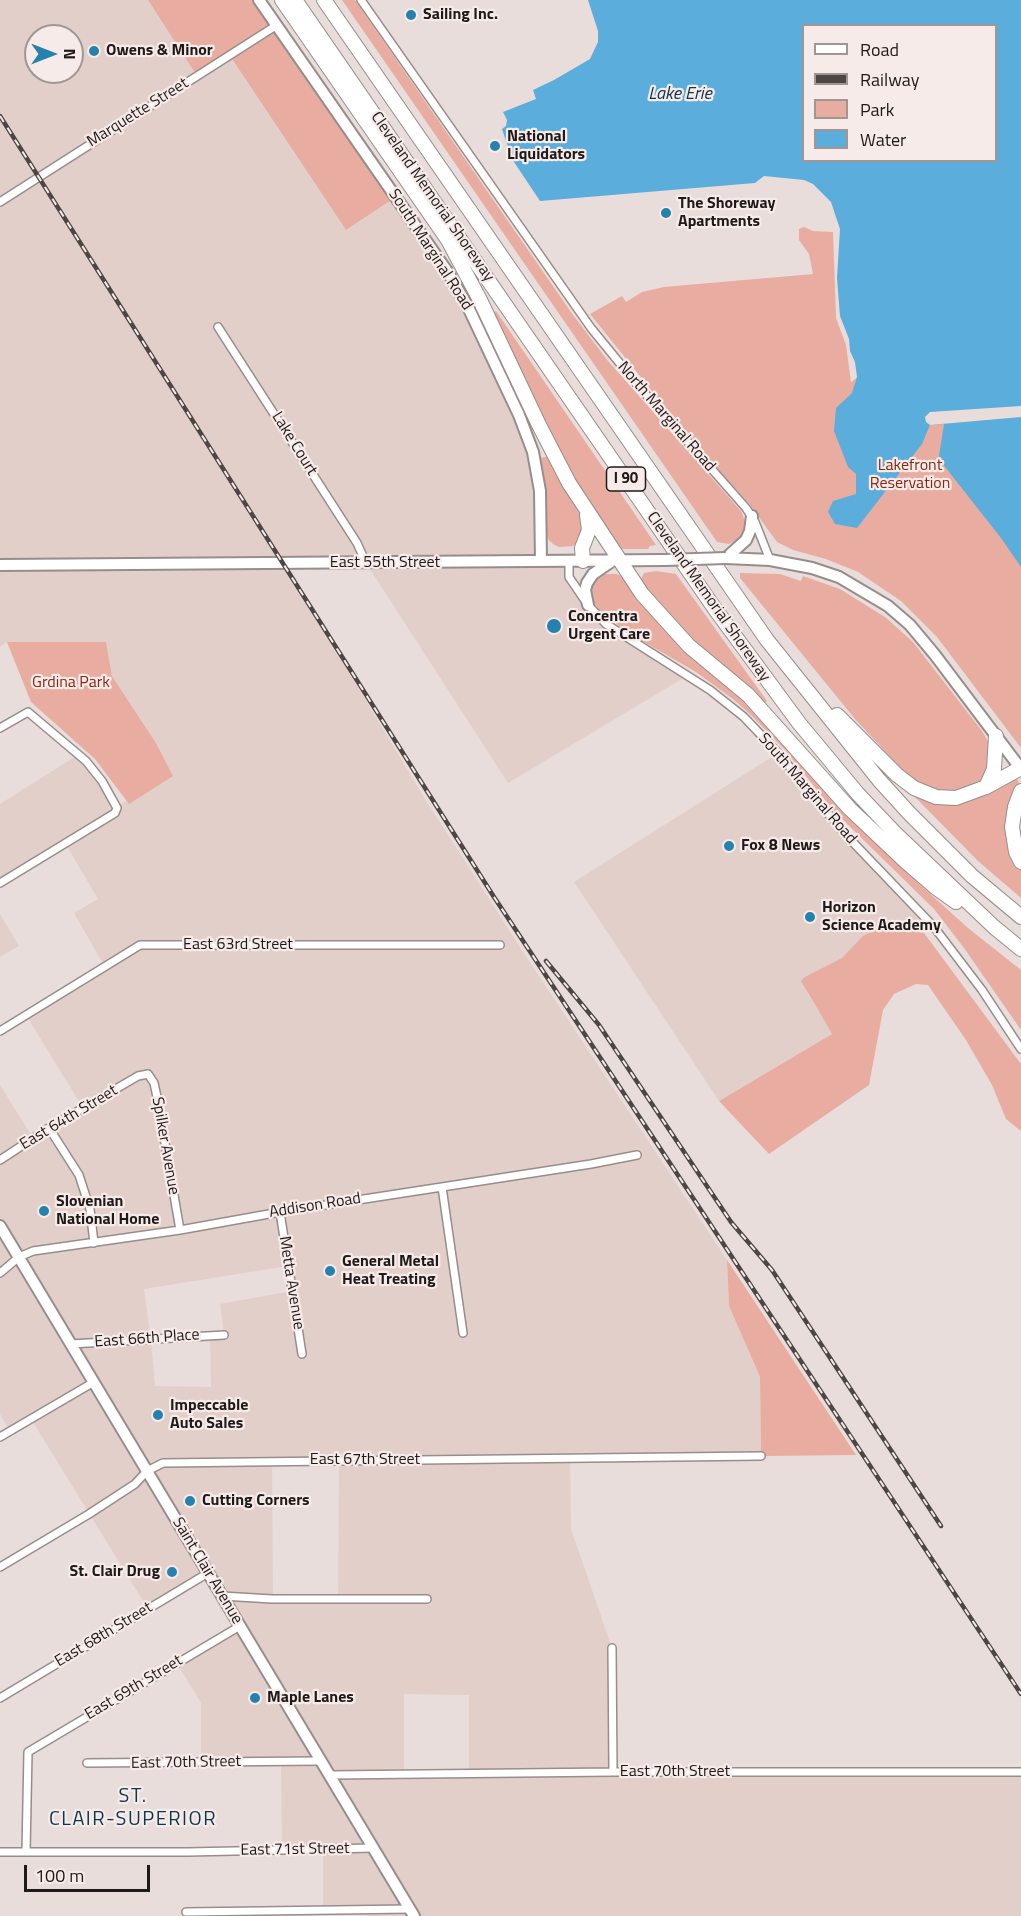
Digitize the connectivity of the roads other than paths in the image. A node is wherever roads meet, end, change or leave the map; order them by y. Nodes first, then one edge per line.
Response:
1 (259, 0) edge
2 (282, 0) edge
3 (296, 0) edge
4 (324, 0) edge
5 (361, 0) edge
6 (277, 26) junction
7 (0, 202) edge
8 (218, 327) dead end
9 (585, 510) junction
10 (752, 516) junction
11 (731, 558) junction
12 (770, 560) junction
13 (541, 561) junction
14 (576, 561) junction
15 (616, 561) junction
16 (366, 563) junction
17 (0, 565) edge
18 (588, 605) junction
19 (791, 670) junction
20 (0, 728) edge
21 (996, 736) junction
22 (1021, 769) edge
23 (986, 787) junction
24 (1021, 791) edge
25 (1017, 821) edge
26 (1021, 862) edge
27 (0, 882) edge
28 (1021, 917) edge
29 (994, 927) junction
30 (500, 945) dead end
31 (1021, 949) edge
32 (0, 1031) edge
33 (1021, 1049) edge
34 (138, 1076) joint
35 (49, 1128) junction
36 (637, 1155) dead end
37 (0, 1160) edge
38 (442, 1187) junction
39 (280, 1212) junction
40 (0, 1226) edge
41 (180, 1230) junction
42 (94, 1243) junction
43 (19, 1257) junction
44 (0, 1273) edge
45 (463, 1333) dead end
46 (224, 1335) dead end
47 (71, 1344) junction
48 (302, 1354) dead end
49 (94, 1382) junction
50 (0, 1437) edge
51 (761, 1456) dead end
52 (147, 1471) junction
53 (0, 1567) edge
54 (208, 1573) junction
55 (222, 1596) junction
56 (427, 1599) dead end
57 (240, 1626) junction
58 (612, 1648) dead end
59 (0, 1698) edge
60 (321, 1761) junction
61 (87, 1763) dead end
62 (613, 1772) junction
63 (1021, 1772) edge
64 (330, 1775) junction
65 (373, 1848) junction
66 (0, 1852) edge
67 (26, 1852) junction
68 (186, 1912) dead end
69 (412, 1912) edge

1 - 6 main road, South Marginal Road
2 - 9 highway
3 - 29 highway, Cleveland Memorial Shoreway / I 90
4 - 19 highway, Cleveland Memorial Shoreway / I 90
5 - 10 street, North Marginal Road
6 - 7 street, Marquette Street
6 - 13 main road, South Marginal Road
8 - 16 street, Lake Court
9 - 14 highway
9 - 15 highway
10 - 11 main road
10 - 12 street, North Marginal Road
11 - 12 main road, East 55th Street
11 - 15 main road, East 55th Street, bridge
12 - 21 main road
13 - 14 main road, East 55th Street
13 - 16 main road, East 55th Street
14 - 15 main road, East 55th Street
14 - 18 street, South Marginal Road
15 - 18 main road
15 - 29 highway
16 - 17 main road, East 55th Street
18 - 33 street, South Marginal Road
19 - 23 highway
19 - 28 highway, Cleveland Memorial Shoreway / I 90
20 - 27 street
21 - 22 main road
21 - 23 highway
22 - 23 highway
24 - 25 highway
25 - 26 highway
29 - 31 highway, Cleveland Memorial Shoreway / I 90
30 - 32 street, East 63rd Street
34 - 35 street, East 64th Street
34 - 41 street, Spilker Avenue
35 - 37 street, East 64th Street
35 - 42 street
36 - 38 street, Addison Road
38 - 39 street, Addison Road
38 - 45 street
39 - 41 street, Addison Road
39 - 48 street, Metta Avenue
40 - 43 main road, Saint Clair Avenue
41 - 42 street, Addison Road
42 - 43 street, Addison Road
43 - 44 street, Addison Road
43 - 47 main road, Saint Clair Avenue
46 - 47 street, East 66th Place
47 - 49 main road, Saint Clair Avenue
49 - 50 street
49 - 52 main road, Saint Clair Avenue
51 - 52 street, East 67th Street
52 - 53 street, East 67th Street
52 - 54 main road, Saint Clair Avenue
54 - 55 main road, Saint Clair Avenue
54 - 59 street, East 68th Street
55 - 56 street
55 - 57 main road, Saint Clair Avenue
57 - 60 main road, Saint Clair Avenue
57 - 67 street, East 69th Street
58 - 62 street
60 - 61 street, East 70th Street
60 - 64 main road, Saint Clair Avenue
62 - 63 street, East 70th Street
62 - 64 street, East 70th Street
64 - 65 main road, Saint Clair Avenue
65 - 67 street, East 71st Street
65 - 69 main road, Saint Clair Avenue
66 - 67 street, East 71st Street
68 - 69 street

